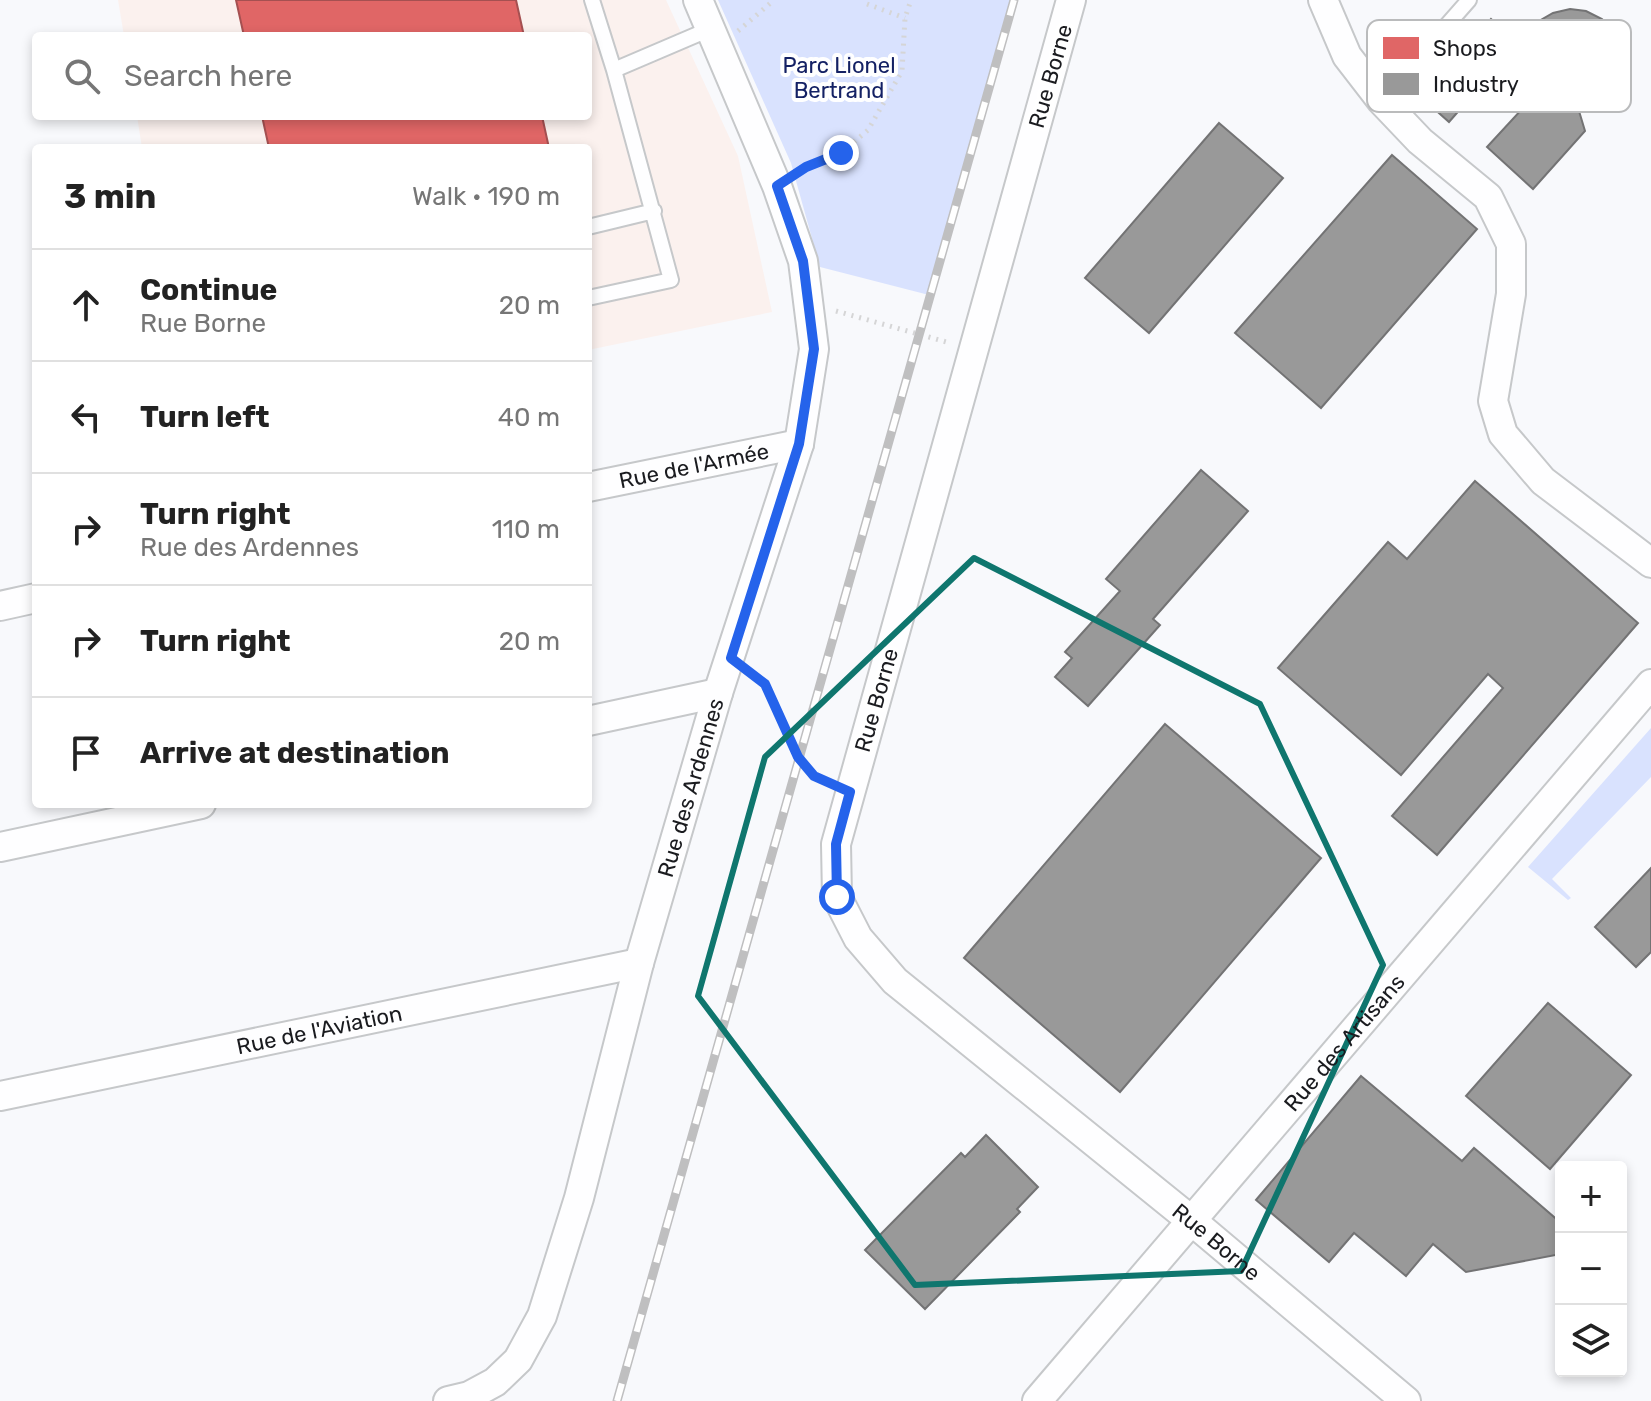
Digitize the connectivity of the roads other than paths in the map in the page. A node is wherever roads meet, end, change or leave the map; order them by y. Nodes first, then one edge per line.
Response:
1 (592, 0) edge
2 (698, 0) edge
3 (1071, 0) edge
4 (1323, 0) edge
5 (1469, 0) edge
6 (1451, 20) edge
7 (713, 35) junction
8 (614, 70) junction
9 (1367, 82) edge
10 (1392, 112) edge
11 (654, 211) junction
12 (592, 226) edge
13 (592, 297) edge
14 (799, 444) junction
15 (592, 486) edge
16 (1651, 563) edge
17 (32, 599) edge
18 (0, 606) edge
19 (1651, 684) edge
20 (718, 693) junction
21 (592, 720) edge
22 (182, 808) edge
23 (0, 847) edge
24 (639, 963) junction
25 (0, 1096) edge
26 (1192, 1221) junction
27 (448, 1401) edge
28 (1037, 1401) edge
29 (1406, 1401) edge

1 - 8 lane
2 - 7 street, Rue des Ardennes
3 - 26 street, Rue Borne
4 - 9 street
5 - 6 lane
7 - 8 lane
7 - 14 street, Rue des Ardennes
8 - 11 lane
10 - 16 street
11 - 12 lane
11 - 13 lane
14 - 15 street, Rue de l'Armée
14 - 20 street, Rue des Ardennes
17 - 18 street
19 - 26 street, Rue des Artisans
20 - 21 street
20 - 24 street, Rue des Ardennes
22 - 23 street
24 - 25 street, Rue de l'Aviation
24 - 27 street, Rue des Ardennes
26 - 28 street, Rue des Artisans
26 - 29 street, Rue Borne

